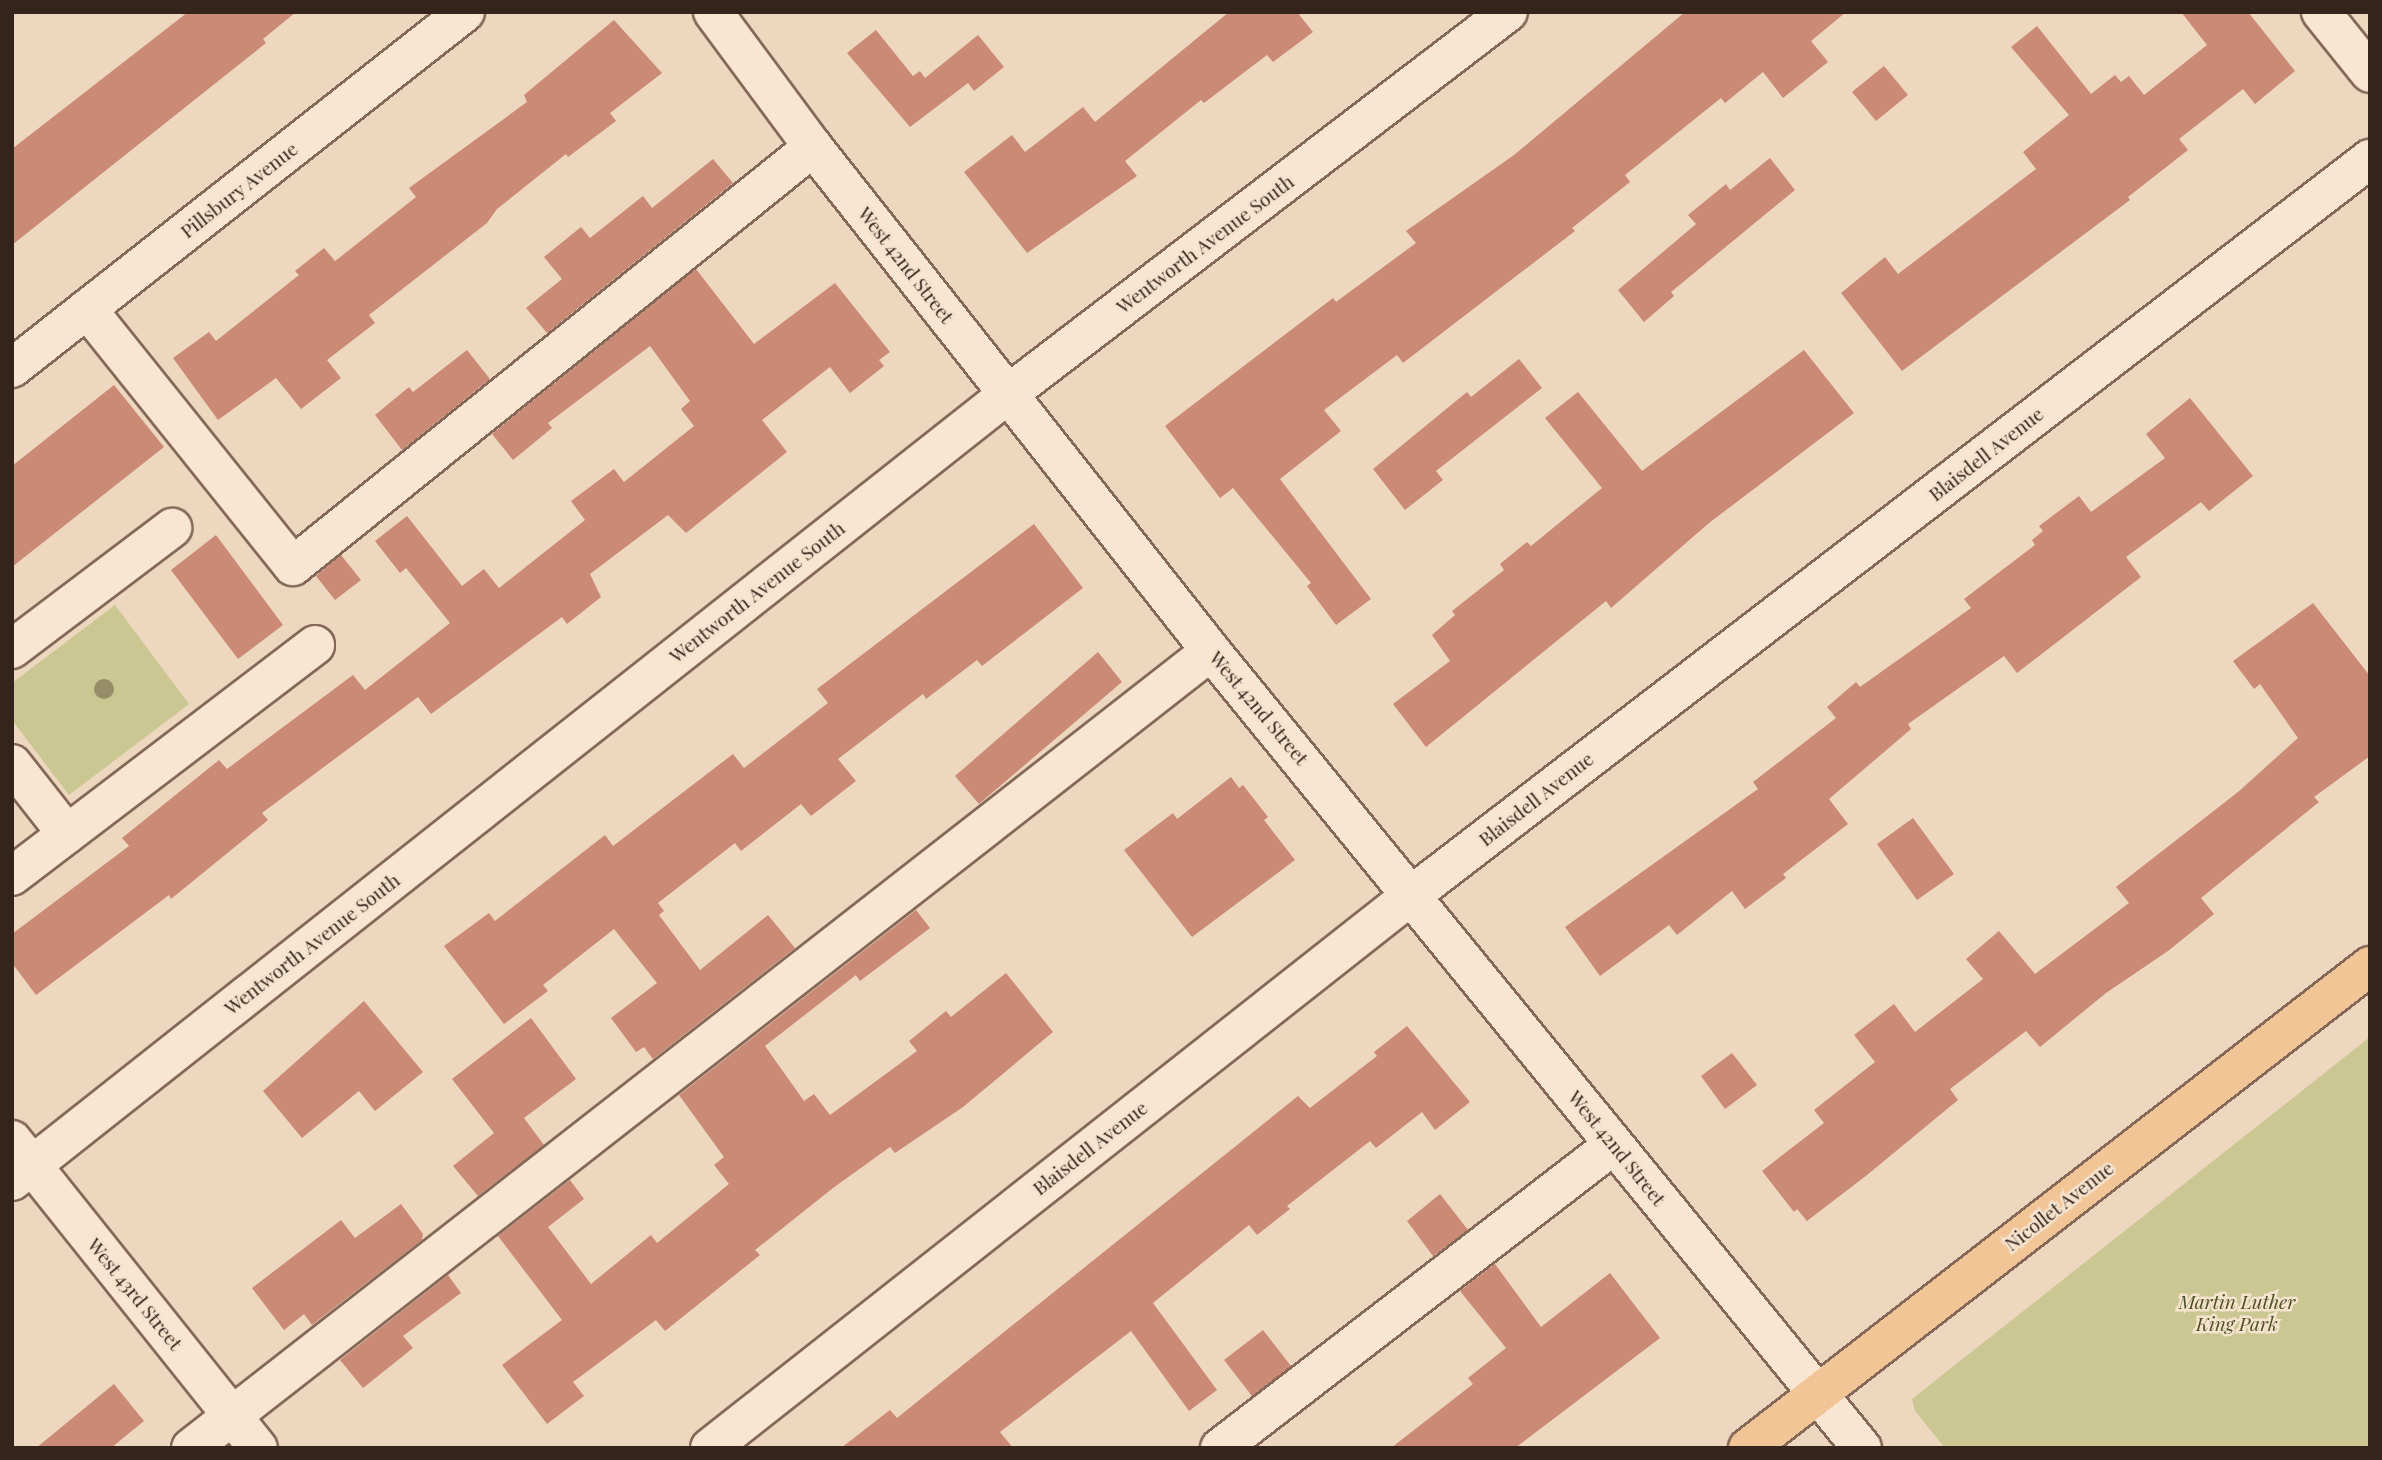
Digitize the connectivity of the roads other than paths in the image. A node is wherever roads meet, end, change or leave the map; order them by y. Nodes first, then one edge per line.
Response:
1 (465, 12) edge
2 (713, 12) edge
3 (1508, 12) edge
4 (2321, 12) edge
5 (2370, 73) edge
6 (813, 147) junction
7 (2370, 159) edge
8 (87, 309) junction
9 (12, 368) edge
10 (1008, 394) junction
11 (172, 528) dead end
12 (315, 645) dead end
13 (12, 649) edge
14 (1211, 651) junction
15 (12, 764) edge
16 (66, 834) junction
17 (12, 876) edge
18 (1413, 894) junction
19 (2370, 966) edge
20 (1614, 1145) junction
21 (19, 1162) edge
22 (1819, 1393) junction
23 (233, 1415) junction
24 (191, 1448) edge
25 (258, 1448) edge
26 (710, 1448) edge
27 (1220, 1448) edge
28 (1748, 1448) edge
29 (1863, 1448) edge

1 - 8 street, Pillsbury Avenue
2 - 6 street, West 42nd Street
3 - 10 street, Wentworth Avenue South
4 - 5 street
6 - 8 street
6 - 10 street, West 42nd Street
7 - 18 street, Blaisdell Avenue
8 - 9 street, Pillsbury Avenue
10 - 14 street, West 42nd Street
10 - 21 street, Wentworth Avenue South
11 - 13 street
12 - 16 street
14 - 18 street, West 42nd Street
14 - 23 street
15 - 16 street
16 - 17 street
18 - 20 street, West 42nd Street
18 - 26 street, Blaisdell Avenue
19 - 22 main road, Nicollet Avenue
20 - 22 street, West 42nd Street
20 - 27 street
21 - 23 street, West 43rd Street
22 - 28 main road, Nicollet Avenue
22 - 29 street, West 42nd Street
23 - 24 street
23 - 25 street, West 43rd Street

